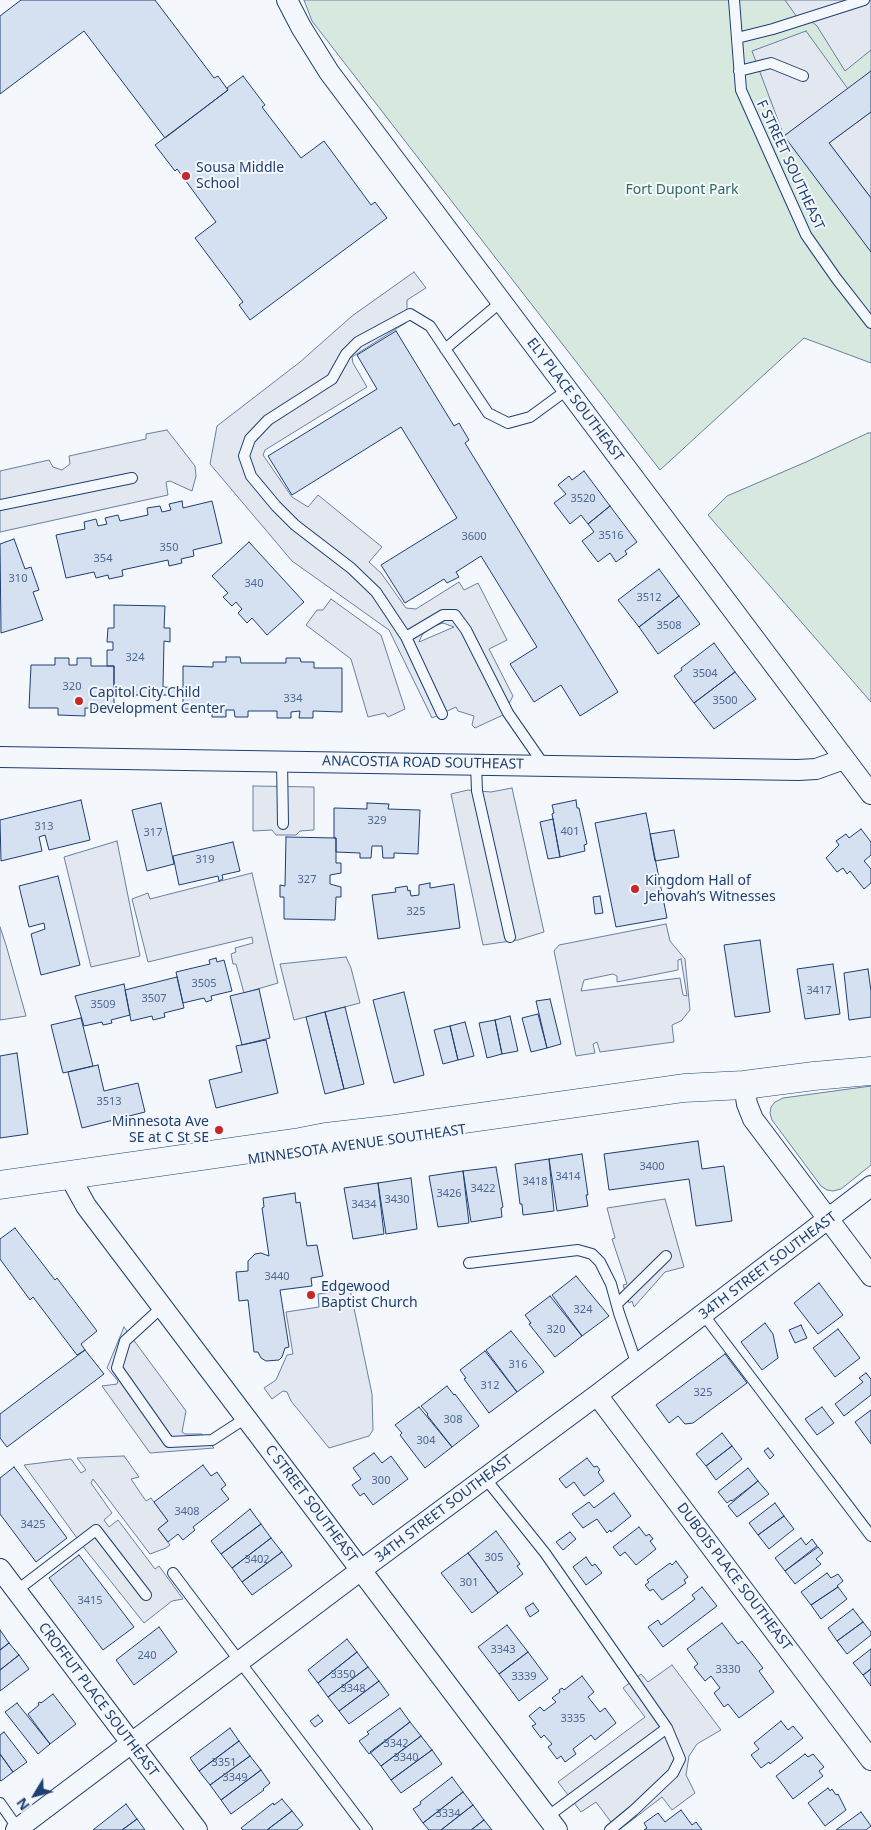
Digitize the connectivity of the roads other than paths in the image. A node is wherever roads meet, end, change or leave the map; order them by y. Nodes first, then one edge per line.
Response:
1 (288, 0) edge
2 (734, 0) edge
3 (864, 0) edge
4 (737, 38) junction
5 (739, 71) junction
6 (803, 76) dead end
7 (501, 302) junction
8 (871, 323) edge
9 (445, 349) junction
10 (567, 390) junction
11 (132, 478) dead end
12 (0, 506) edge
13 (406, 637) junction
14 (442, 714) dead end
15 (0, 757) edge
16 (844, 759) junction
17 (282, 761) junction
18 (476, 764) junction
19 (544, 765) junction
20 (871, 794) edge
21 (283, 824) dead end
22 (510, 937) dead end
23 (871, 1071) edge
24 (744, 1085) junction
25 (72, 1180) junction
26 (0, 1185) edge
27 (871, 1186) edge
28 (0, 1194) edge
29 (828, 1220) junction
30 (666, 1256) dead end
31 (470, 1263) dead end
32 (871, 1276) edge
33 (616, 1304) junction
34 (162, 1307) junction
35 (703, 1314) junction
36 (637, 1365) junction
37 (597, 1395) junction
38 (246, 1418) junction
39 (485, 1478) junction
40 (871, 1536) edge
41 (0, 1570) edge
42 (361, 1570) junction
43 (172, 1573) dead end
44 (16, 1591) junction
45 (146, 1595) dead end
46 (240, 1662) junction
47 (667, 1728) junction
48 (131, 1743) junction
49 (871, 1760) edge
50 (0, 1803) edge
51 (552, 1823) edge
52 (18, 1829) edge
53 (196, 1830) edge
54 (367, 1830) edge
55 (610, 1830) edge

1 - 7 street, ELY PLACE SOUTHEAST
2 - 4 lane, F STREET SOUTHEAST
3 - 4 lane
4 - 5 lane, F STREET SOUTHEAST
5 - 6 lane
5 - 8 lane, F STREET SOUTHEAST
7 - 9 lane
7 - 10 street, ELY PLACE SOUTHEAST
9 - 10 lane
9 - 13 lane
10 - 16 street, ELY PLACE SOUTHEAST
11 - 12 lane
13 - 14 lane
13 - 19 lane
15 - 17 street, ANACOSTIA ROAD SOUTHEAST
16 - 19 street, ANACOSTIA ROAD SOUTHEAST
16 - 20 street, ELY PLACE SOUTHEAST
17 - 18 street, ANACOSTIA ROAD SOUTHEAST
17 - 21 lane
18 - 19 street, ANACOSTIA ROAD SOUTHEAST
18 - 22 lane
23 - 24 main road, MINNESOTA AVENUE SOUTHEAST
24 - 25 main road, MINNESOTA AVENUE SOUTHEAST
24 - 29 street
25 - 26 main road, MINNESOTA AVENUE SOUTHEAST
25 - 28 main road, MINNESOTA AVENUE SOUTHEAST
25 - 34 street, C STREET SOUTHEAST
27 - 29 street, 34TH STREET SOUTHEAST
29 - 32 street
29 - 35 street, 34TH STREET SOUTHEAST
30 - 33 lane
31 - 33 lane
33 - 36 lane
34 - 38 street, C STREET SOUTHEAST
34 - 38 lane
35 - 36 street, 34TH STREET SOUTHEAST
35 - 40 lane
36 - 37 street, 34TH STREET SOUTHEAST
37 - 39 street, 34TH STREET SOUTHEAST
37 - 49 street, DUBOIS PLACE SOUTHEAST
38 - 42 street, C STREET SOUTHEAST
39 - 42 street, 34TH STREET SOUTHEAST
39 - 47 lane
41 - 44 street, CROFFUT PLACE SOUTHEAST
42 - 46 street, 34TH STREET SOUTHEAST
42 - 51 street, C STREET SOUTHEAST
43 - 46 lane
44 - 45 lane
44 - 48 street, CROFFUT PLACE SOUTHEAST
46 - 48 street, 34TH STREET SOUTHEAST
46 - 54 lane
47 - 51 lane
47 - 55 lane
48 - 52 street, 34TH STREET SOUTHEAST
48 - 53 street, CROFFUT PLACE SOUTHEAST
50 - 52 lane

